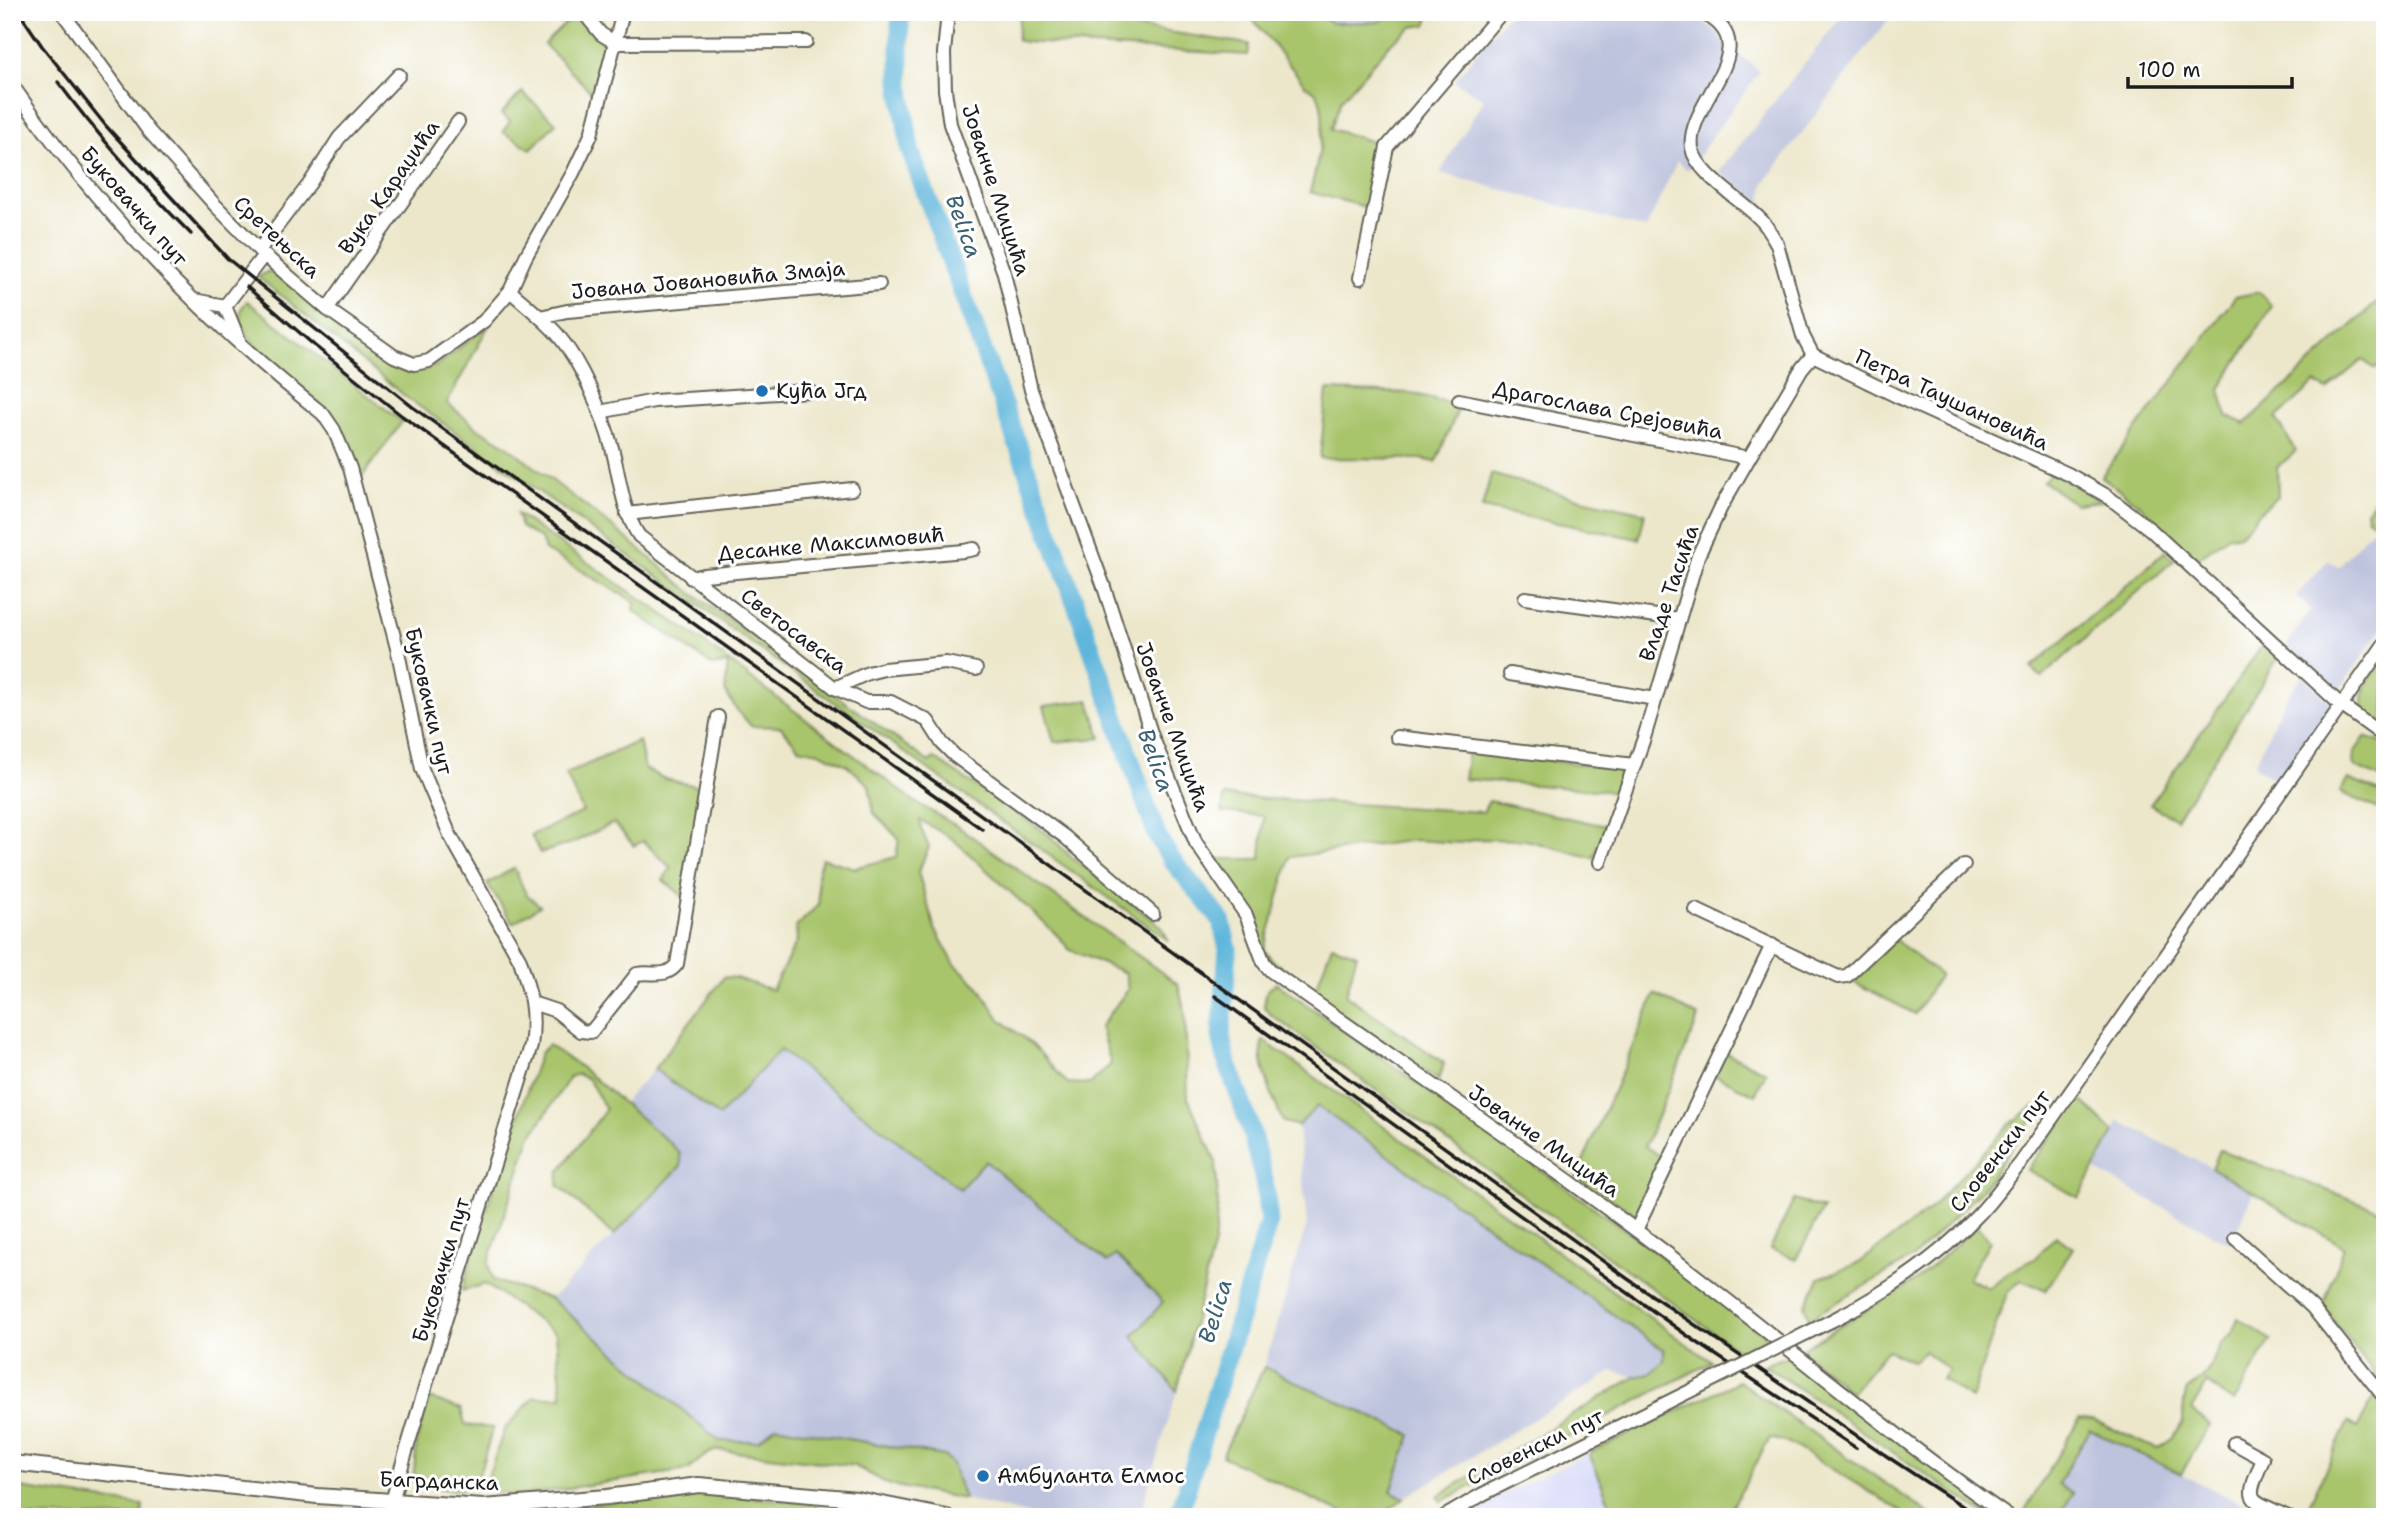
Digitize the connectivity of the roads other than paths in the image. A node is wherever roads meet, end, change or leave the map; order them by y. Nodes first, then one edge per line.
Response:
1 (62, 12) edge
2 (583, 12) edge
3 (623, 12) edge
4 (948, 12) edge
5 (1502, 12) edge
6 (1700, 12) edge
7 (806, 41) dead end
8 (616, 43) junction
9 (399, 75) dead end
10 (12, 85) edge
11 (458, 122) dead end
12 (261, 253) junction
13 (1360, 278) dead end
14 (879, 284) dead end
15 (510, 291) junction
16 (191, 299) junction
17 (225, 306) junction
18 (327, 309) junction
19 (540, 317) junction
20 (240, 344) junction
21 (1813, 355) junction
22 (810, 391) dead end
23 (1459, 400) dead end
24 (600, 412) junction
25 (1749, 458) junction
26 (852, 489) dead end
27 (627, 513) junction
28 (974, 549) dead end
29 (691, 578) junction
30 (1525, 598) dead end
31 (1679, 619) junction
32 (2385, 643) edge
33 (976, 669) dead end
34 (1510, 674) dead end
35 (835, 688) junction
36 (1655, 699) junction
37 (2341, 705) junction
38 (718, 717) dead end
39 (1397, 737) dead end
40 (2385, 737) edge
41 (1634, 765) junction
42 (1600, 862) dead end
43 (1964, 865) dead end
44 (1696, 910) dead end
45 (1153, 914) dead end
46 (1772, 946) junction
47 (532, 1003) junction
48 (1636, 1230) junction
49 (2235, 1238) dead end
50 (2385, 1398) edge
51 (2234, 1443) dead end
52 (12, 1463) edge
53 (857, 1499) junction
54 (393, 1501) junction
55 (388, 1517) edge
56 (843, 1517) edge
57 (947, 1517) edge
58 (1444, 1517) edge
59 (2010, 1517) edge
60 (2288, 1517) edge

1 - 12 street, Сретењска
2 - 8 street
3 - 8 street
4 - 48 street, Јованче Мицића
5 - 13 street
6 - 21 street
7 - 8 street
8 - 15 street
9 - 12 street
10 - 16 street, Буковачки пут
11 - 18 street, Вука Караџића
12 - 17 street
12 - 18 street, Сретењска
14 - 19 street, Јована Јовановића Змаја
15 - 18 street, Сретењска
15 - 19 street, Светосавска
16 - 17 street
16 - 20 street, Буковачки пут
17 - 20 street
19 - 24 street, Светосавска
20 - 47 street, Буковачки пут
21 - 25 street, Владе Тасића
21 - 37 street, Петра Таушановића
22 - 24 street
23 - 25 street, Драгослава Срејовића
24 - 27 street, Светосавска
25 - 31 street, Владе Тасића
26 - 27 street
27 - 29 street, Светосавска
28 - 29 street, Десанке Максимовић
29 - 35 street, Светосавска
30 - 31 street
31 - 36 street, Владе Тасића
32 - 37 street, Словенски пут
33 - 35 street
34 - 36 street
35 - 45 street, Светосавска
36 - 41 street, Владе Тасића
37 - 40 street, Петра Таушановића
37 - 58 street, Словенски пут, bridge
38 - 47 street
39 - 41 street
41 - 42 street, Владе Тасића
43 - 46 street
44 - 46 street
46 - 48 street, Јованче Мицића
47 - 54 street, Буковачки пут
48 - 59 street, Јованче Мицића
49 - 50 street
51 - 60 street
52 - 54 main road, Багрданска
53 - 54 main road, Багрданска
53 - 56 street
53 - 57 main road, Багрданска
54 - 55 street, Буковачки пут

